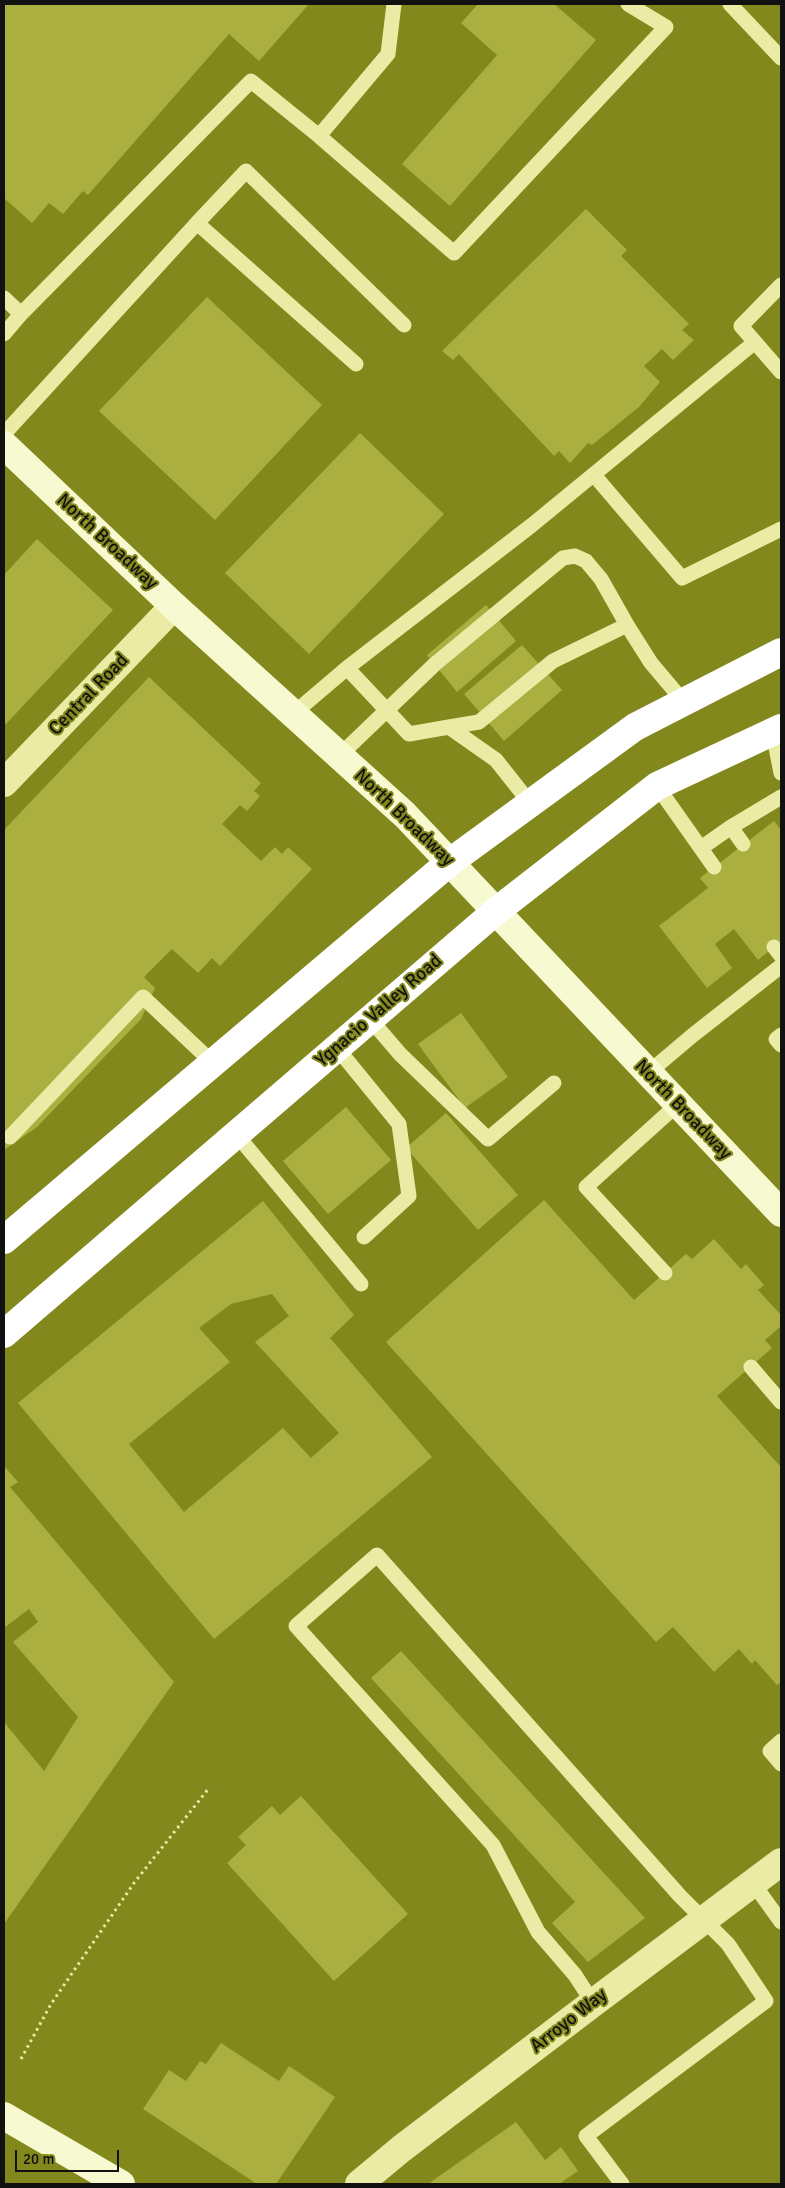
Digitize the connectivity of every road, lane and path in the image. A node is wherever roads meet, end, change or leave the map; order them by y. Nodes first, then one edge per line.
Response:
1 (394, 4) edge
2 (628, 4) edge
3 (730, 4) edge
4 (781, 58) edge
5 (319, 136) junction
6 (197, 224) junction
7 (781, 286) edge
8 (4, 298) edge
9 (21, 314) junction
10 (404, 325) dead end
11 (4, 334) edge
12 (755, 342) junction
13 (356, 364) dead end
14 (781, 372) edge
15 (4, 434) edge
16 (4, 445) edge
17 (594, 475) junction
18 (781, 529) edge
19 (174, 606) junction
20 (627, 625) junction
21 (781, 652) edge
22 (347, 668) junction
23 (684, 702) junction
24 (386, 709) junction
25 (293, 714) junction
26 (449, 727) junction
27 (777, 730) edge
28 (339, 756) junction
29 (781, 773) edge
30 (5, 779) edge
31 (658, 786) junction
32 (781, 797) edge
33 (530, 803) junction
34 (731, 827) junction
35 (743, 844) dead end
36 (701, 848) junction
37 (450, 862) junction
38 (714, 867) dead end
39 (495, 912) junction
40 (781, 966) edge
41 (370, 1019) junction
42 (781, 1035) edge
43 (781, 1045) edge
44 (336, 1048) junction
45 (213, 1064) junction
46 (648, 1073) junction
47 (554, 1083) dead end
48 (678, 1104) junction
49 (236, 1134) junction
50 (10, 1137) dead end
51 (781, 1213) edge
52 (364, 1237) dead end
53 (4, 1240) edge
54 (664, 1273) dead end
55 (361, 1284) dead end
56 (4, 1334) edge
57 (750, 1368) dead end
58 (781, 1402) edge
59 (781, 1741) edge
60 (781, 1764) edge
61 (209, 1788) dead end
62 (781, 1862) edge
63 (753, 1883) junction
64 (703, 1920) junction
65 (781, 1922) edge
66 (593, 2003) junction
67 (21, 2059) dead end
68 (4, 2116) edge
69 (121, 2184) edge
70 (359, 2184) edge
71 (622, 2184) edge

1 - 5 lane
2 - 5 lane
3 - 4 lane
5 - 9 lane
6 - 10 lane
6 - 13 lane
6 - 15 lane
7 - 12 lane
8 - 9 lane
9 - 11 lane
12 - 14 lane
12 - 17 lane
16 - 19 street, North Broadway
17 - 18 lane
17 - 22 lane
19 - 25 street, North Broadway
19 - 30 street, Central Road
20 - 23 lane
20 - 24 lane
20 - 26 lane
21 - 23 highway
22 - 24 lane
22 - 25 lane
23 - 33 highway
24 - 26 lane
24 - 28 lane
25 - 28 street, North Broadway
26 - 33 lane
27 - 29 lane
27 - 31 highway, Ygnacio Valley Road
28 - 37 street, North Broadway
31 - 36 lane
31 - 39 highway, Ygnacio Valley Road
32 - 34 lane
33 - 37 highway
34 - 35 lane
34 - 36 lane
36 - 38 lane
37 - 39 street, North Broadway
37 - 45 highway
39 - 41 highway, Ygnacio Valley Road
39 - 46 street, North Broadway
40 - 46 lane
41 - 44 highway, Ygnacio Valley Road
41 - 47 lane
42 - 43 lane
44 - 49 highway, Ygnacio Valley Road
44 - 52 lane
45 - 50 lane
45 - 53 highway
46 - 48 street, North Broadway
48 - 51 street, North Broadway
48 - 54 lane
49 - 55 lane
49 - 56 highway, Ygnacio Valley Road
57 - 58 lane
59 - 60 lane
61 - 67 path
62 - 63 street, Arroyo Way
63 - 64 street, Arroyo Way
63 - 65 lane
64 - 66 street, Arroyo Way
64 - 66 lane
64 - 71 lane
66 - 70 street, Arroyo Way
68 - 69 street

